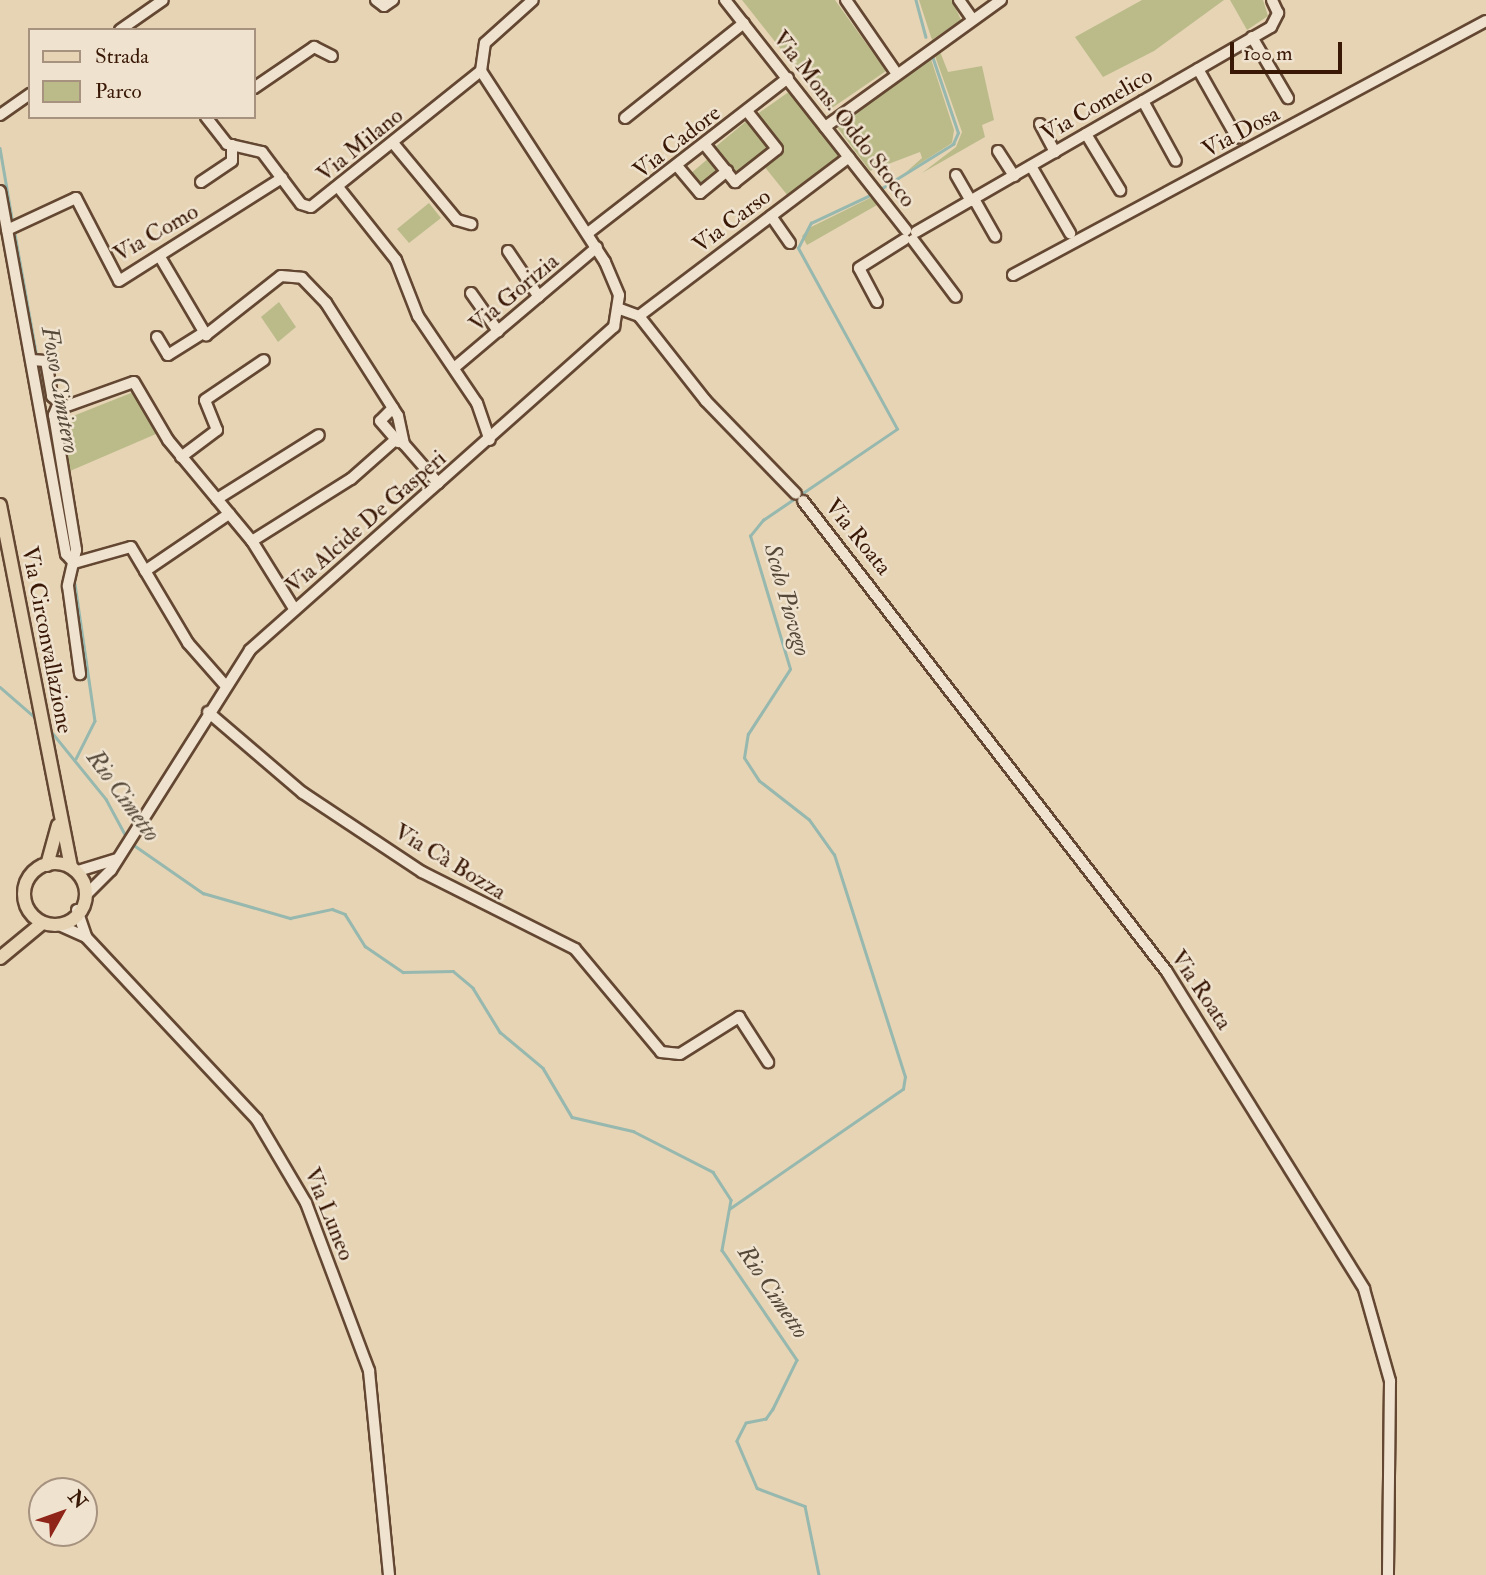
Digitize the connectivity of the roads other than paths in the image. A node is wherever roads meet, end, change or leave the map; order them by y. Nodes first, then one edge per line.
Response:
1 (163, 0) edge
2 (376, 0) edge
3 (393, 0) edge
4 (533, 0) edge
5 (725, 0) edge
6 (846, 0) edge
7 (959, 0) edge
8 (1001, 0) edge
9 (1272, 0) edge
10 (134, 20) junction
11 (973, 20) junction
12 (1486, 21) edge
13 (744, 23) junction
14 (123, 28) edge
15 (140, 28) edge
16 (1252, 37) junction
17 (332, 55) dead end
18 (1198, 69) junction
19 (481, 71) junction
20 (897, 74) junction
21 (788, 78) junction
22 (256, 87) edge
23 (28, 95) edge
24 (1288, 99) dead end
25 (1143, 101) junction
26 (747, 111) junction
27 (0, 115) edge
28 (625, 118) dead end
29 (209, 119) edge
30 (1040, 124) dead end
31 (825, 127) junction
32 (1086, 134) junction
33 (1237, 138) dead end
34 (393, 143) junction
35 (232, 145) junction
36 (705, 145) junction
37 (998, 151) dead end
38 (1055, 152) junction
39 (849, 158) junction
40 (1176, 161) dead end
41 (1031, 166) junction
42 (678, 167) junction
43 (727, 171) junction
44 (956, 175) dead end
45 (1014, 176) junction
46 (282, 178) junction
47 (201, 182) dead end
48 (338, 187) junction
49 (1120, 190) dead end
50 (0, 191) edge
51 (972, 200) junction
52 (771, 216) junction
53 (471, 224) dead end
54 (7, 230) junction
55 (589, 233) junction
56 (1070, 233) dead end
57 (910, 235) junction
58 (995, 236) dead end
59 (790, 243) dead end
60 (597, 247) junction
61 (508, 251) dead end
62 (160, 257) junction
63 (1013, 275) dead end
64 (471, 293) dead end
65 (539, 297) junction
66 (956, 297) dead end
67 (877, 302) dead end
68 (620, 309) junction
69 (639, 316) junction
70 (498, 331) junction
71 (202, 334) junction
72 (157, 337) dead end
73 (36, 360) junction
74 (264, 360) dead end
75 (454, 368) junction
76 (58, 405) junction
77 (393, 408) junction
78 (319, 435) dead end
79 (490, 440) junction
80 (398, 441) junction
81 (181, 457) junction
82 (438, 483) junction
83 (217, 499) junction
84 (0, 505) edge
85 (229, 514) junction
86 (252, 541) junction
87 (74, 563) junction
88 (145, 571) junction
89 (295, 610) junction
90 (80, 674) dead end
91 (224, 684) junction
92 (208, 712) junction
93 (57, 800) junction
94 (118, 858) junction
95 (47, 865) junction
96 (75, 868) junction
97 (86, 895) junction
98 (24, 908) junction
99 (77, 910) junction
100 (40, 925) junction
101 (59, 925) junction
102 (86, 937) junction
103 (14, 944) junction
104 (0, 958) edge
105 (768, 1062) dead end
106 (389, 1575) edge
107 (1388, 1575) edge

1 - 10 street
2 - 3 street
4 - 19 street
5 - 13 street, Via Mons. Oddo Stocco
6 - 20 street
7 - 11 street
8 - 11 street
9 - 16 street, Via Comelico
10 - 14 street
10 - 15 street
11 - 20 street
12 - 63 street, Via Dosa
13 - 21 street, Via Mons. Oddo Stocco
13 - 28 street
16 - 18 street, Via Comelico
16 - 24 street
17 - 22 street
18 - 25 street, Via Comelico
18 - 33 street
19 - 34 street, Via Milano
19 - 55 street
20 - 31 street
21 - 26 street, Via Cadore
21 - 31 street, Via Mons. Oddo Stocco
23 - 27 street
25 - 32 street, Via Comelico
25 - 40 street
26 - 36 street, Via Cadore
26 - 43 street
29 - 35 street, Via Milano
30 - 38 street
31 - 39 street, Via Mons. Oddo Stocco
32 - 38 street, Via Comelico
32 - 49 street
34 - 48 street, Via Milano
34 - 53 street
35 - 46 street, Via Milano
35 - 47 street
36 - 42 street, Via Cadore
36 - 43 street
37 - 45 street
38 - 41 street, Via Comelico
39 - 52 street, Via Carso
39 - 57 street, Via Mons. Oddo Stocco
41 - 45 street, Via Comelico
41 - 56 street
42 - 43 street
42 - 55 street, Via Cadore
44 - 51 street
45 - 51 street, Via Comelico
46 - 48 street, Via Milano
46 - 62 street, Via Como
48 - 75 street
50 - 54 street
51 - 57 street, Via Comelico
51 - 58 street
52 - 59 street
52 - 69 street, Via Carso
54 - 62 street, Via Como
54 - 73 street
55 - 60 street
57 - 66 street
57 - 67 street, Via Comelico
60 - 65 street, Via Gorizia
60 - 68 street
61 - 65 street
62 - 71 street
64 - 70 street
65 - 70 street, Via Gorizia
68 - 69 street
68 - 79 street, Via Alcide De Gasperi
69 - 107 street, Via Roata
70 - 75 street, Via Gorizia
71 - 72 street
71 - 77 street
73 - 76 street
73 - 87 street
74 - 81 street
75 - 79 street
76 - 81 street
76 - 87 street
77 - 80 street
77 - 80 street
78 - 83 street
79 - 82 street, Via Alcide De Gasperi
80 - 82 street
80 - 86 street
81 - 83 street
82 - 89 street, Via Alcide De Gasperi
83 - 85 street
84 - 93 main road, Via Circonvallazione
85 - 86 street
85 - 88 street
86 - 89 street
87 - 88 street
87 - 90 street
88 - 91 street
89 - 91 street, Via Alcide De Gasperi
91 - 92 street, Via Alcide De Gasperi
92 - 94 street, Via Alcide De Gasperi
92 - 105 street, Via Cà Bozza
93 - 95 main road
93 - 96 main road, Via Circonvallazione
94 - 96 street
94 - 97 street, Via Alcide De Gasperi
95 - 96 main road
95 - 98 main road
96 - 97 main road
97 - 99 main road
98 - 100 main road
98 - 103 main road
99 - 101 main road
99 - 102 street
100 - 101 main road
100 - 103 main road
101 - 102 street
102 - 106 street, Via Luneo
103 - 104 main road

